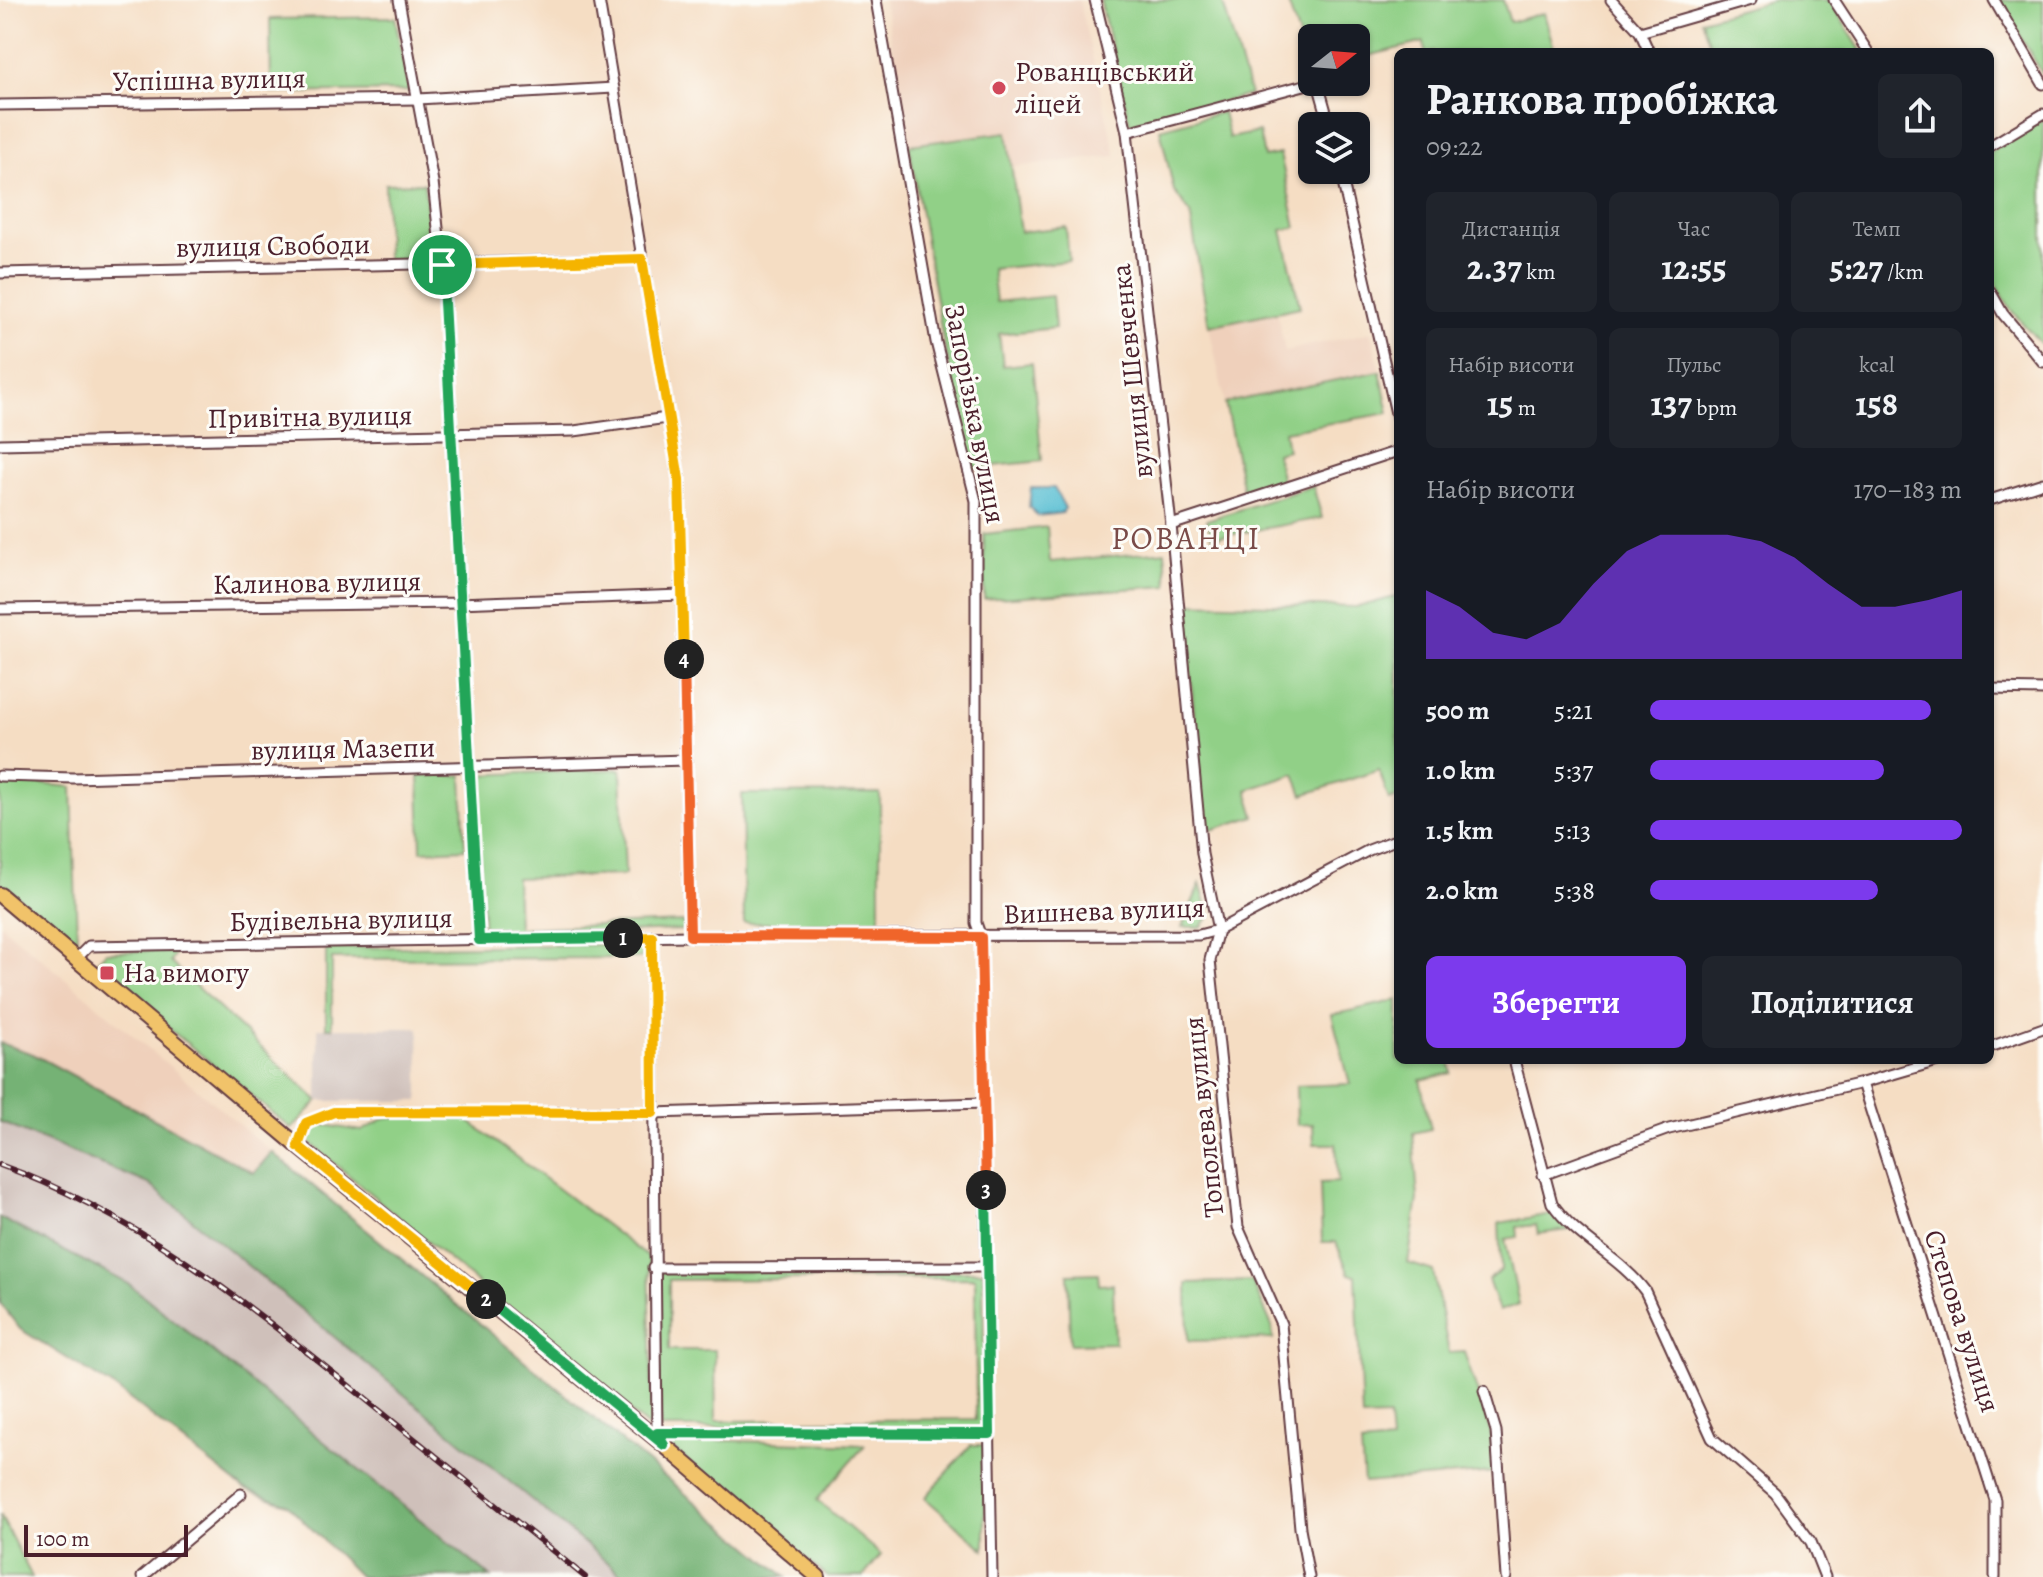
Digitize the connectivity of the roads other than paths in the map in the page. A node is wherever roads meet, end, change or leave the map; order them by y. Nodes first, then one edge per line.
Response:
1 (399, 0) edge
2 (599, 0) edge
3 (876, 0) edge
4 (1095, 0) edge
5 (1611, 0) edge
6 (1751, 0) edge
7 (1834, 0) edge
8 (1994, 0) edge
9 (1640, 32) junction
10 (1647, 48) edge
11 (1865, 48) edge
12 (2043, 84) edge
13 (614, 88) junction
14 (418, 99) junction
15 (0, 105) edge
16 (1326, 112) edge
17 (2043, 114) edge
18 (1127, 132) junction
19 (1994, 144) edge
20 (1343, 184) edge
21 (642, 259) junction
22 (442, 265) junction
23 (0, 273) edge
24 (1994, 298) edge
25 (2043, 362) edge
26 (1394, 405) edge
27 (667, 418) junction
28 (449, 436) junction
29 (0, 444) edge
30 (1394, 452) edge
31 (2043, 483) edge
32 (1994, 499) edge
33 (1171, 525) junction
34 (682, 595) junction
35 (458, 603) junction
36 (0, 609) edge
37 (1994, 689) edge
38 (2043, 690) edge
39 (686, 760) junction
40 (467, 768) junction
41 (0, 776) edge
42 (1394, 841) edge
43 (0, 895) edge
44 (1218, 930) junction
45 (690, 936) junction
46 (652, 937) junction
47 (981, 937) junction
48 (479, 940) junction
49 (76, 959) junction
50 (2043, 1028) edge
51 (1994, 1046) edge
52 (1515, 1064) edge
53 (1927, 1064) edge
54 (1862, 1083) junction
55 (984, 1103) junction
56 (653, 1113) junction
57 (298, 1146) junction
58 (1543, 1175) junction
59 (987, 1267) junction
60 (653, 1268) junction
61 (1484, 1391) dead end
62 (990, 1434) junction
63 (661, 1439) junction
64 (241, 1494) dead end
65 (142, 1577) edge
66 (818, 1577) edge
67 (992, 1577) edge
68 (1309, 1577) edge
69 (1506, 1577) edge
70 (1825, 1577) edge
71 (1995, 1577) edge

1 - 14 street
2 - 13 street
3 - 47 street, Запорізька вулиця
4 - 18 street, вулиця Шевченка
5 - 9 street
6 - 9 street
7 - 11 street
8 - 12 street
9 - 10 street
13 - 14 street, Успішна вулиця
13 - 21 street
14 - 15 street, Успішна вулиця
14 - 22 street
16 - 18 street
17 - 19 street
18 - 33 street, вулиця Шевченка
20 - 26 street
21 - 22 street, вулиця Свободи
21 - 27 street
22 - 23 street, вулиця Свободи
22 - 28 street
24 - 25 street
27 - 28 street, Привітна вулиця
27 - 34 street
28 - 29 street, Привітна вулиця
28 - 35 street
30 - 33 street
31 - 32 street
33 - 44 street, вулиця Шевченка
34 - 35 street, Калинова вулиця
34 - 39 street
35 - 36 street, Калинова вулиця
35 - 40 street
37 - 38 street
39 - 40 street, вулиця Мазепи
39 - 45 street
40 - 41 street, вулиця Мазепи
40 - 48 street
42 - 44 street, Вишнева вулиця
43 - 49 main road
44 - 47 street, Вишнева вулиця
44 - 68 street, Тополева вулиця
45 - 46 street, Будівельна вулиця
45 - 47 street, Будівельна вулиця
46 - 48 street, Будівельна вулиця
46 - 56 street
47 - 55 street
48 - 49 street, Будівельна вулиця
49 - 57 main road
50 - 51 street
52 - 58 street
53 - 54 street
54 - 58 street
54 - 71 street, Степова вулиця
55 - 56 street
55 - 59 street
56 - 57 street
56 - 60 street
57 - 63 main road
58 - 70 street
59 - 60 street
59 - 62 street
60 - 63 street
61 - 69 street
62 - 63 street
62 - 67 street
63 - 66 main road
64 - 65 street

